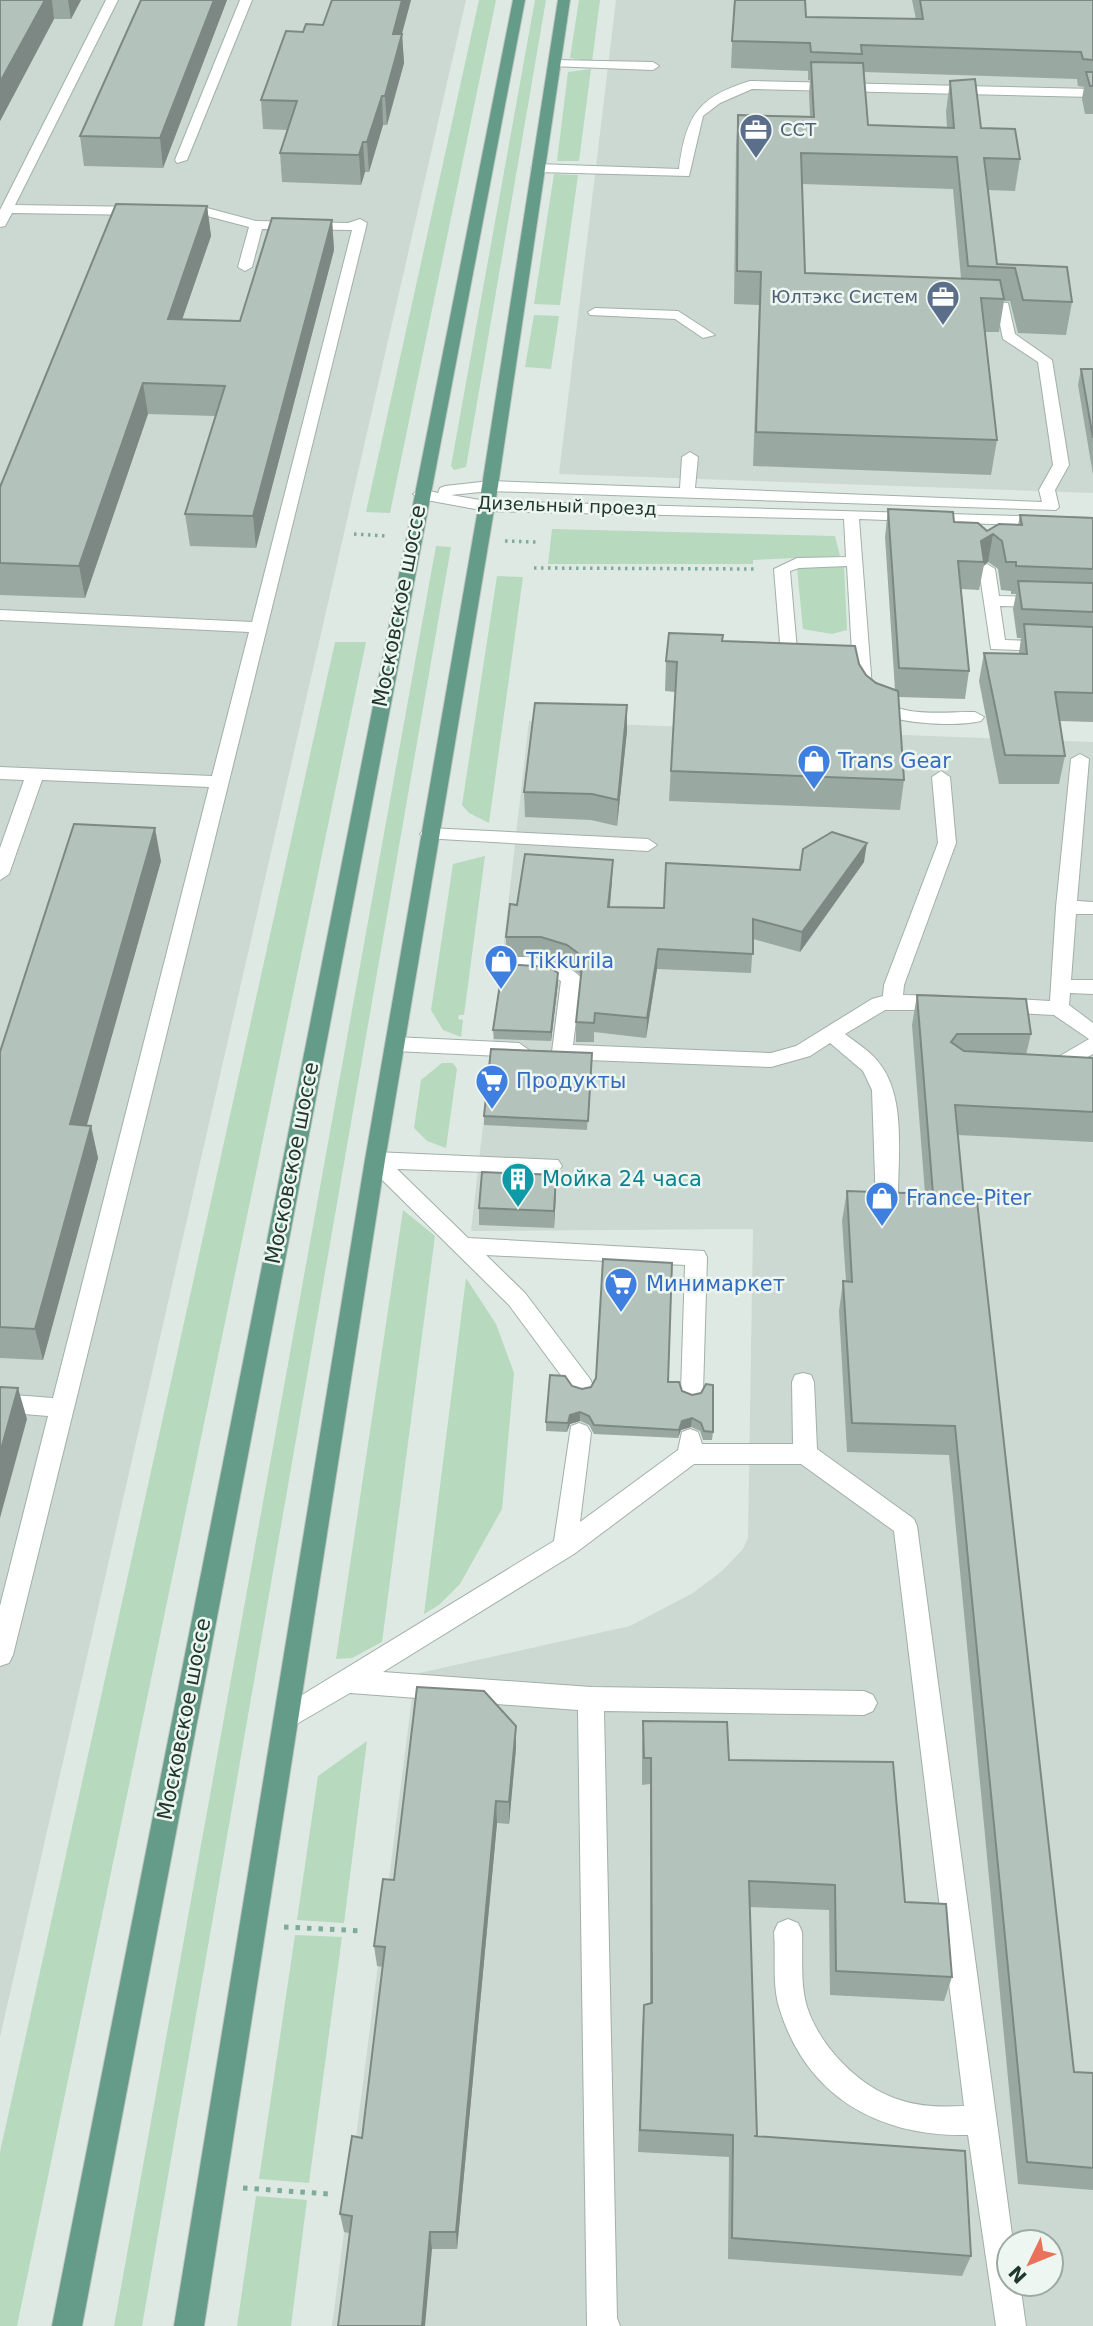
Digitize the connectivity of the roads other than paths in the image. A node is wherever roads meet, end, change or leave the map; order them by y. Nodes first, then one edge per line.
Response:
1 (112, 0) edge
2 (246, 0) edge
3 (519, 0) edge
4 (564, 0) edge
5 (554, 64) junction
6 (653, 66) dead end
7 (1093, 93) edge
8 (181, 159) dead end
9 (537, 168) junction
10 (7, 209) junction
11 (0, 223) edge
12 (256, 225) junction
13 (245, 267) dead end
14 (963, 305) edge
15 (595, 312) dead end
16 (708, 335) dead end
17 (690, 457) dead end
18 (687, 492) junction
19 (421, 494) junction
20 (488, 496) junction
21 (1051, 508) junction
22 (1093, 509) edge
23 (851, 514) junction
24 (1093, 523) edge
25 (855, 561) junction
26 (987, 569) dead end
27 (991, 601) junction
28 (1093, 604) edge
29 (0, 615) edge
30 (258, 627) junction
31 (1093, 648) edge
32 (769, 654) edge
33 (789, 655) junction
34 (825, 656) edge
35 (975, 717) dead end
36 (1080, 760) dead end
37 (0, 773) edge
38 (35, 774) junction
39 (941, 776) dead end
40 (221, 782) junction
41 (429, 834) junction
42 (648, 845) dead end
43 (0, 874) edge
44 (1065, 907) junction
45 (1093, 908) edge
46 (510, 964) edge
47 (1060, 986) junction
48 (1093, 987) edge
49 (893, 1001) junction
50 (1059, 1008) junction
51 (831, 1033) junction
52 (1093, 1033) edge
53 (395, 1044) junction
54 (1093, 1045) edge
55 (562, 1052) junction
56 (1032, 1074) edge
57 (374, 1160) junction
58 (551, 1166) dead end
59 (887, 1206) edge
60 (466, 1246) junction
61 (803, 1382) dead end
62 (582, 1386) edge
63 (692, 1392) edge
64 (0, 1402) edge
65 (62, 1408) junction
66 (579, 1433) dead end
67 (805, 1454) junction
68 (565, 1547) junction
69 (2, 1640) edge
70 (346, 1681) junction
71 (592, 1699) junction
72 (864, 1703) dead end
73 (288, 1717) junction
74 (788, 1932) dead end
75 (981, 2121) junction
76 (67, 2326) edge
77 (189, 2326) edge
78 (605, 2326) edge
79 (1011, 2326) edge

1 - 10 street
2 - 8 street
3 - 19 main road, Московское шоссе
4 - 5 main road
5 - 6 street
5 - 9 main road
7 - 9 street
9 - 20 main road
10 - 11 street
10 - 12 street
12 - 13 street
12 - 30 street
14 - 21 street
15 - 16 street
17 - 18 street
18 - 20 street, Дизельный проезд
18 - 21 street, Дизельный проезд
19 - 20 street, Дизельный проезд
19 - 76 main road, Московское шоссе
20 - 23 street, Дизельный проезд
20 - 41 main road
21 - 22 street, Дизельный проезд
23 - 24 street, Дизельный проезд
23 - 25 street
25 - 33 street
25 - 35 street
26 - 27 street
27 - 28 street
27 - 31 street
29 - 30 street
30 - 40 street
32 - 33 street
33 - 34 street
36 - 44 street
37 - 38 street
38 - 40 street
38 - 43 street
39 - 49 street
40 - 65 street
41 - 42 street
41 - 53 main road
44 - 45 street
44 - 47 street
46 - 55 street
47 - 48 street
47 - 50 street
49 - 50 street
49 - 51 street
50 - 52 street
51 - 55 street
51 - 59 street
53 - 55 street
53 - 57 main road
54 - 56 street
57 - 58 street
57 - 60 street
57 - 73 main road
60 - 62 street
60 - 63 street
61 - 67 street
64 - 65 street
65 - 69 street
66 - 68 street
67 - 68 street
67 - 75 street
68 - 70 street
70 - 71 street
70 - 73 street
71 - 72 street
71 - 78 street
73 - 77 main road
74 - 75 street
75 - 79 street

